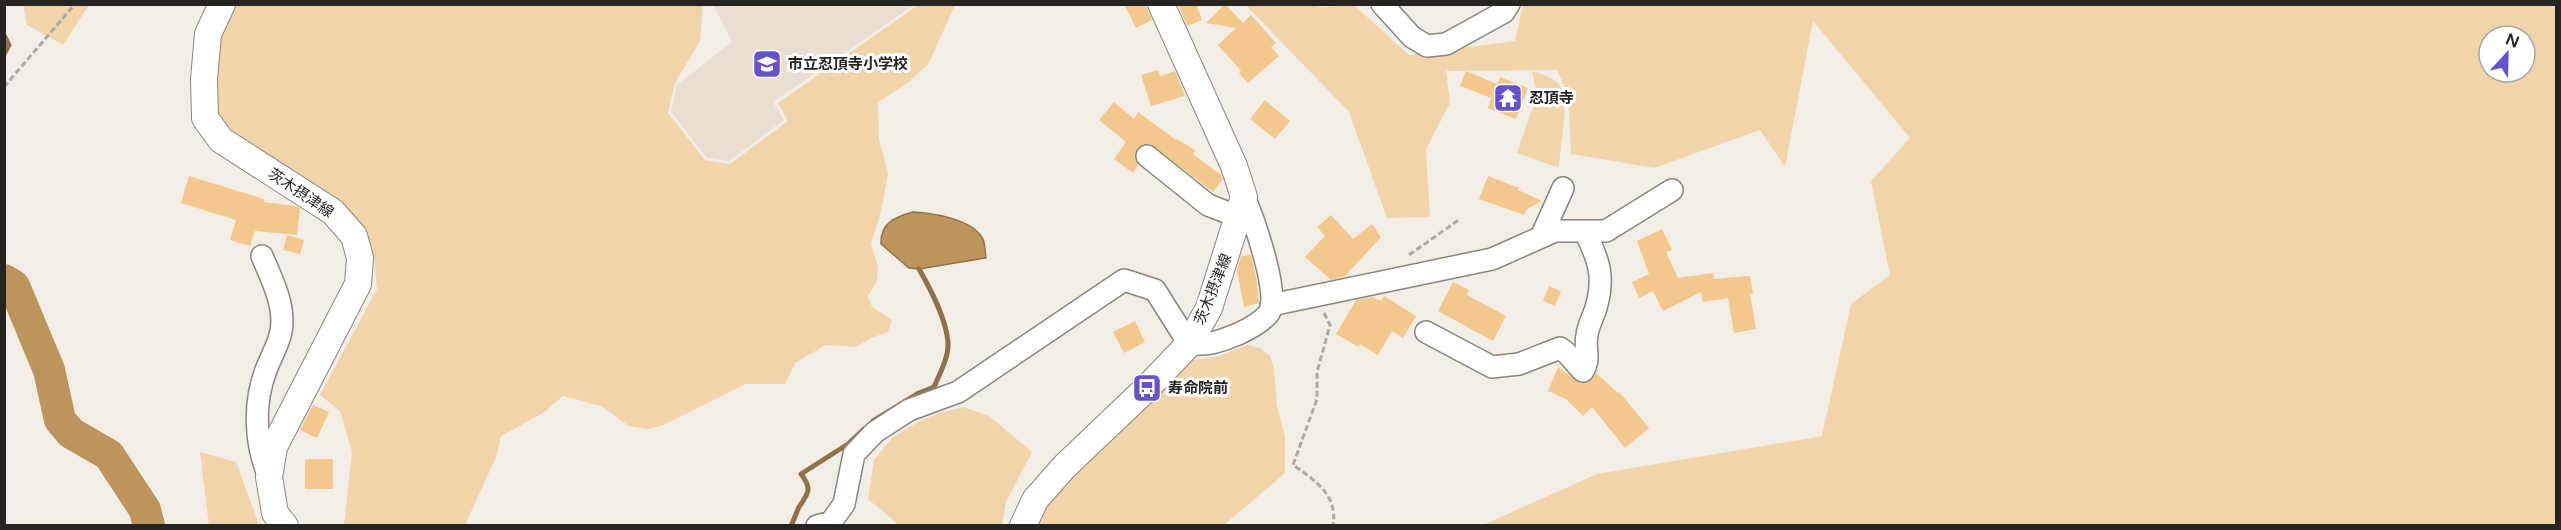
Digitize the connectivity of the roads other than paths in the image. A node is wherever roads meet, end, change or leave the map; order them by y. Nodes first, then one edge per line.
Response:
1 (222, 4) edge
2 (1161, 4) edge
3 (1382, 4) edge
4 (1509, 4) edge
5 (1147, 156) dead end
6 (1563, 188) dead end
7 (1672, 190) dead end
8 (1242, 207) junction
9 (1586, 232) junction
10 (1542, 235) junction
11 (262, 256) dead end
12 (1271, 304) junction
13 (1426, 332) dead end
14 (1189, 344) junction
15 (269, 477) junction
16 (285, 525) edge
17 (818, 525) edge
18 (1023, 525) edge

1 - 15 main road, 茨木摂津線
2 - 8 main road
3 - 4 street
5 - 8 street
6 - 10 street
7 - 9 street
8 - 12 street
8 - 14 main road, 茨木摂津線
9 - 10 street
9 - 13 street
10 - 12 street
11 - 15 street
12 - 14 street
14 - 17 street
14 - 18 main road, 茨木摂津線
15 - 16 main road, 茨木摂津線

